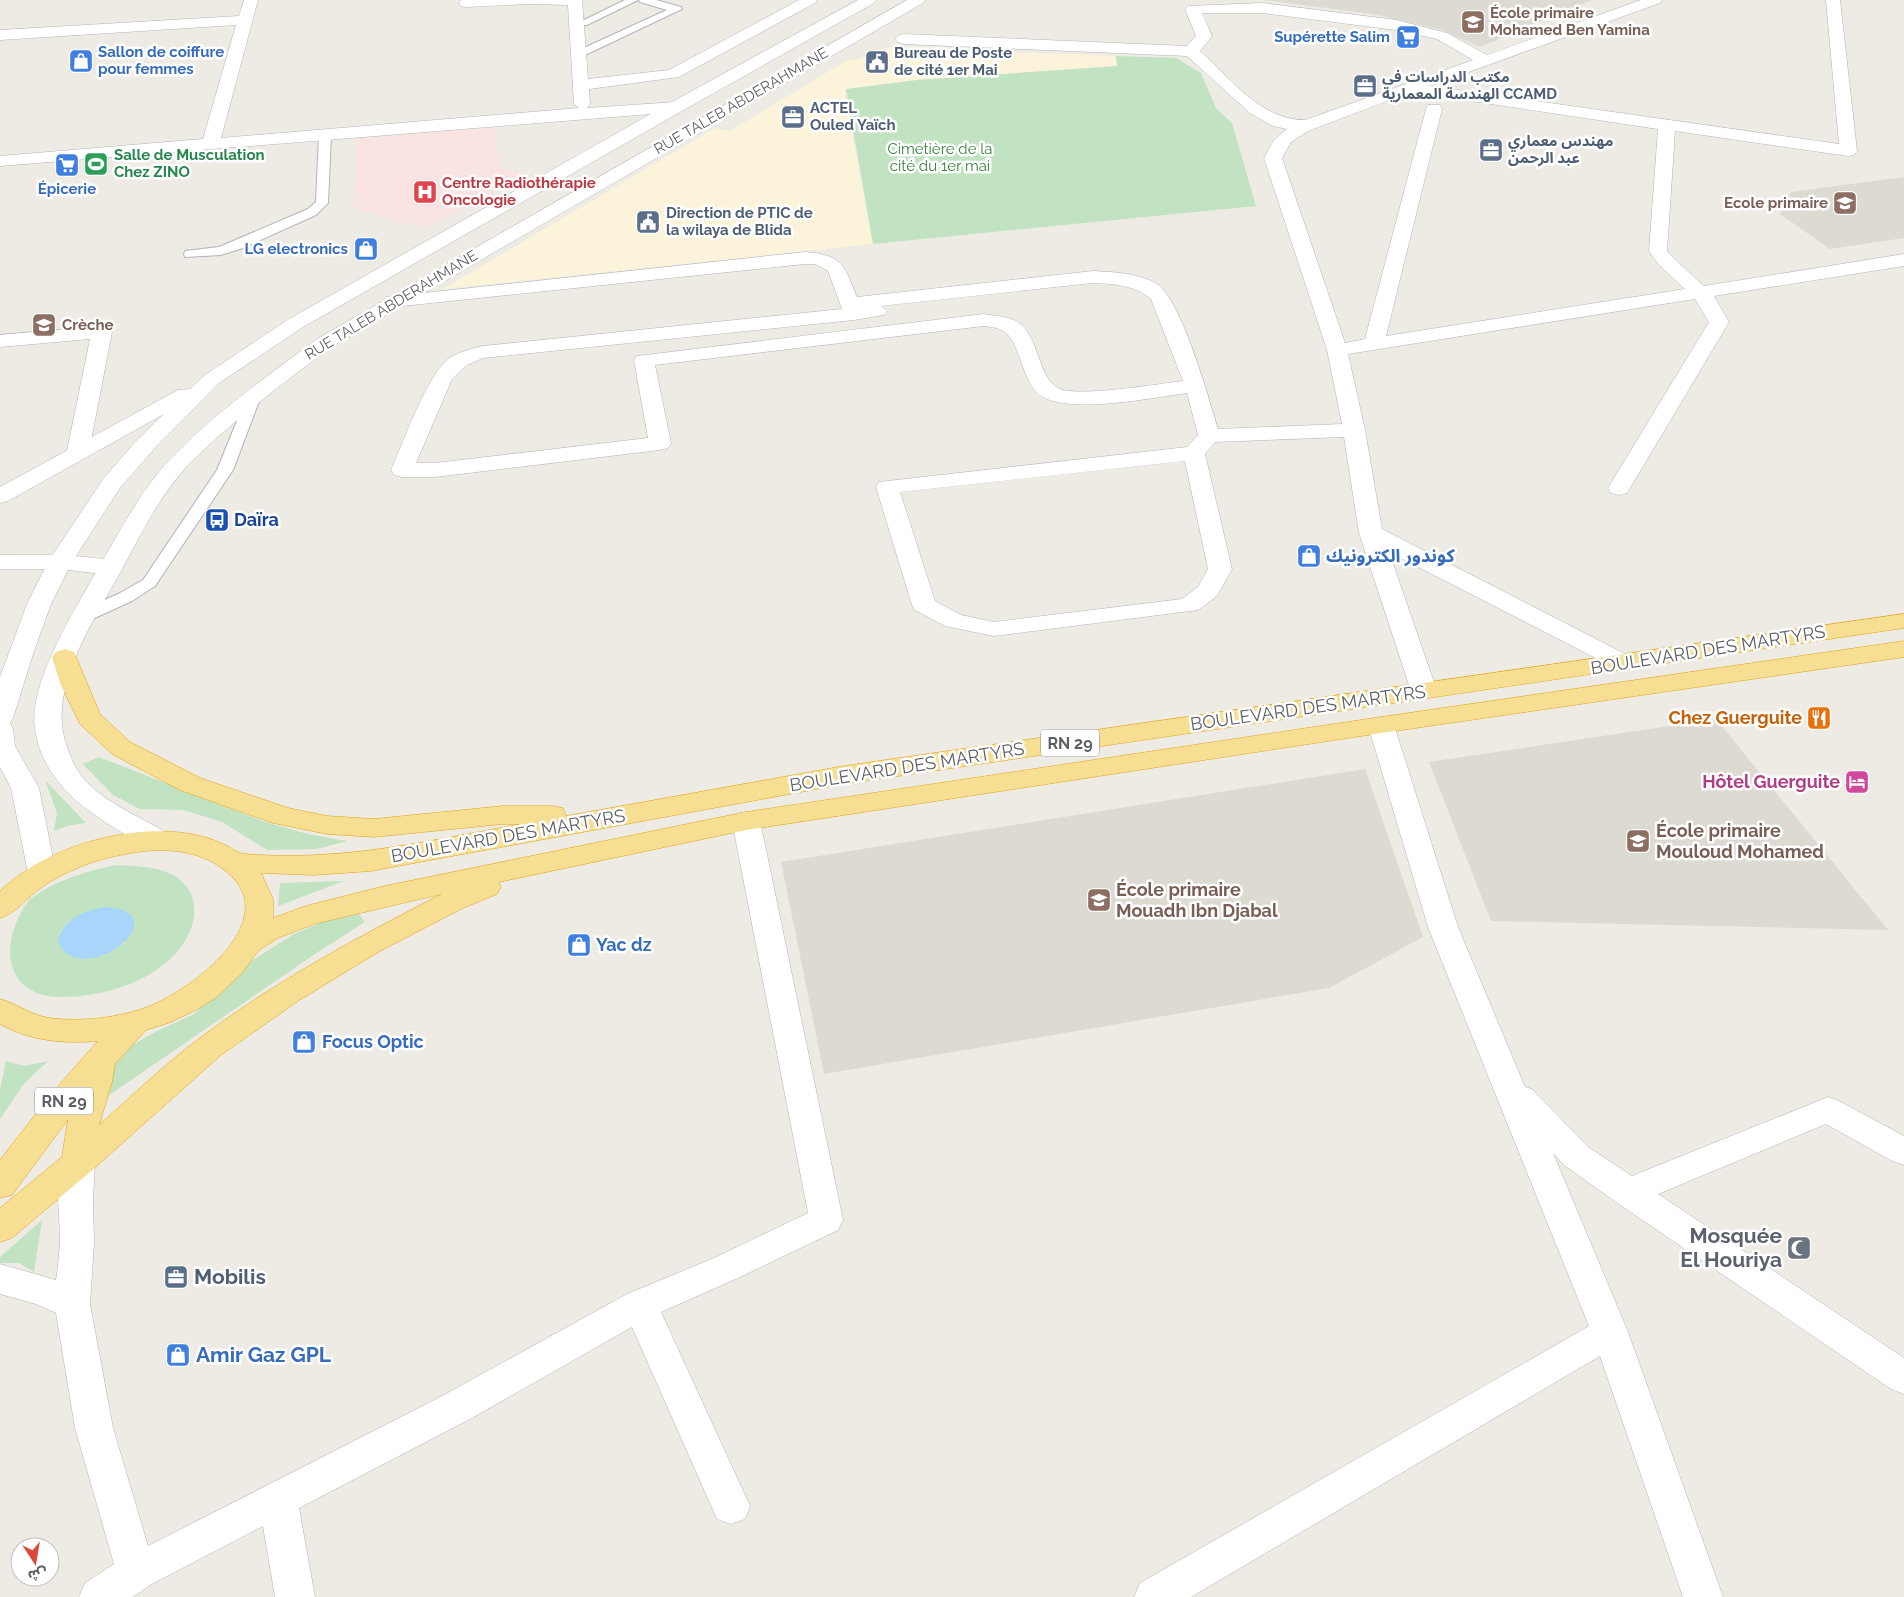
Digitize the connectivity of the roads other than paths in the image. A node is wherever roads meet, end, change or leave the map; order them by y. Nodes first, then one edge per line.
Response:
1 (251, 0) edge
2 (527, 0) edge
3 (531, 0) edge
4 (633, 0) edge
5 (644, 0) edge
6 (810, 0) edge
7 (869, 0) edge
8 (918, 0) edge
9 (1833, 0) edge
10 (574, 1) edge
11 (1648, 1) edge
12 (466, 3) dead end
13 (1190, 4) edge
14 (245, 20) junction
15 (579, 22) junction
16 (624, 34) junction
17 (0, 35) edge
18 (903, 39) dead end
19 (1191, 51) junction
20 (579, 54) junction
21 (1485, 60) junction
22 (581, 85) junction
23 (1410, 88) junction
24 (1247, 102) junction
25 (676, 106) junction
26 (1434, 109) dead end
27 (583, 112) junction
28 (1306, 125) junction
29 (1667, 125) junction
30 (325, 135) junction
31 (210, 145) junction
32 (1273, 158) junction
33 (0, 161) edge
34 (190, 254) dead end
35 (1904, 260) edge
36 (1703, 293) junction
37 (393, 302) junction
38 (875, 306) junction
39 (852, 309) junction
40 (886, 332) junction
41 (0, 341) edge
42 (1374, 344) junction
43 (1336, 350) junction
44 (212, 379) junction
45 (1195, 386) junction
46 (254, 396) junction
47 (1354, 430) junction
48 (1209, 436) junction
49 (78, 451) junction
50 (1194, 452) junction
51 (1619, 488) dead end
52 (0, 496) edge
53 (1371, 533) junction
54 (0, 562) edge
55 (60, 562) junction
56 (111, 568) junction
57 (82, 617) junction
58 (1904, 621) edge
59 (1904, 649) edge
60 (65, 658) junction
61 (1624, 663) junction
62 (1424, 691) junction
63 (0, 718) edge
64 (1381, 725) junction
65 (0, 729) edge
66 (619, 816) junction
67 (746, 822) junction
68 (158, 840) junction
69 (237, 863) junction
70 (546, 863) junction
71 (42, 873) junction
72 (0, 908) edge
73 (250, 942) junction
74 (0, 1010) edge
75 (135, 1023) junction
76 (100, 1057) junction
77 (1510, 1087) junction
78 (1904, 1152) edge
79 (78, 1163) junction
80 (0, 1185) edge
81 (1628, 1192) junction
82 (0, 1228) edge
83 (0, 1279) edge
84 (72, 1304) junction
85 (640, 1305) junction
86 (1610, 1332) junction
87 (1904, 1378) edge
88 (278, 1501) junction
89 (731, 1506) dead end
90 (136, 1572) junction
91 (99, 1597) edge
92 (295, 1597) edge
93 (1154, 1597) edge
94 (1704, 1597) edge

1 - 14 street
2 - 12 street
3 - 10 street
4 - 15 lane
5 - 16 lane
6 - 22 street
7 - 25 street, RUE TALEB ABDERAHMANE
8 - 37 street, RUE TALEB ABDERAHMANE
9 - 29 street
10 - 15 street
11 - 21 street
13 - 19 street
13 - 21 street
14 - 17 street
14 - 31 street
15 - 16 lane
15 - 20 street
16 - 20 lane
18 - 19 street
19 - 24 street
20 - 22 street
21 - 23 street
22 - 27 street
23 - 28 street
23 - 29 street
24 - 28 street
24 - 32 street
25 - 27 street
25 - 44 street, RUE TALEB ABDERAHMANE
26 - 42 street
27 - 30 street
28 - 32 street
29 - 36 street
30 - 31 street
30 - 34 lane
31 - 33 street
32 - 43 street
35 - 36 street
36 - 42 street
36 - 51 street
37 - 39 street
37 - 46 street, RUE TALEB ABDERAHMANE
38 - 39 street
38 - 40 street
38 - 45 street
39 - 40 street
40 - 45 street
41 - 49 street
42 - 43 street
43 - 47 street
44 - 49 street
44 - 55 street, RUE TALEB ABDERAHMANE
45 - 48 street
46 - 56 street, RUE TALEB ABDERAHMANE
46 - 57 lane
47 - 48 street
47 - 53 street
48 - 50 street
49 - 52 street
50 - 50 street
53 - 61 street
53 - 62 street
54 - 55 street
55 - 56 street
55 - 63 street, RUE TALEB ABDERAHMANE
56 - 57 street, RUE TALEB ABDERAHMANE
57 - 60 street, RUE TALEB ABDERAHMANE
58 - 61 highway, BOULEVARD DES MARTYRS / RN 29
59 - 64 highway, BOULEVARD DES MARTYRS / RN 29
60 - 66 highway
60 - 68 street, RUE TALEB ABDERAHMANE
61 - 62 highway, BOULEVARD DES MARTYRS / RN 29
62 - 66 highway, BOULEVARD DES MARTYRS / RN 29
64 - 67 highway, BOULEVARD DES MARTYRS / RN 29
64 - 77 street
65 - 71 street
66 - 69 highway, BOULEVARD DES MARTYRS / RN 29
67 - 70 highway, BOULEVARD DES MARTYRS / RN 29
67 - 85 street
68 - 69 highway
68 - 71 highway
69 - 73 highway
70 - 73 highway, BOULEVARD DES MARTYRS / RN 29
70 - 79 highway
71 - 72 highway
73 - 75 highway
74 - 75 highway
75 - 76 highway, RN 29
76 - 79 highway
76 - 80 highway, RN 29
77 - 81 street
77 - 86 street
78 - 81 street
79 - 82 highway
79 - 84 street
81 - 87 street
83 - 84 street
84 - 90 street
85 - 88 street
85 - 89 street
86 - 93 street
86 - 94 street
88 - 90 street
88 - 92 street
90 - 91 street

